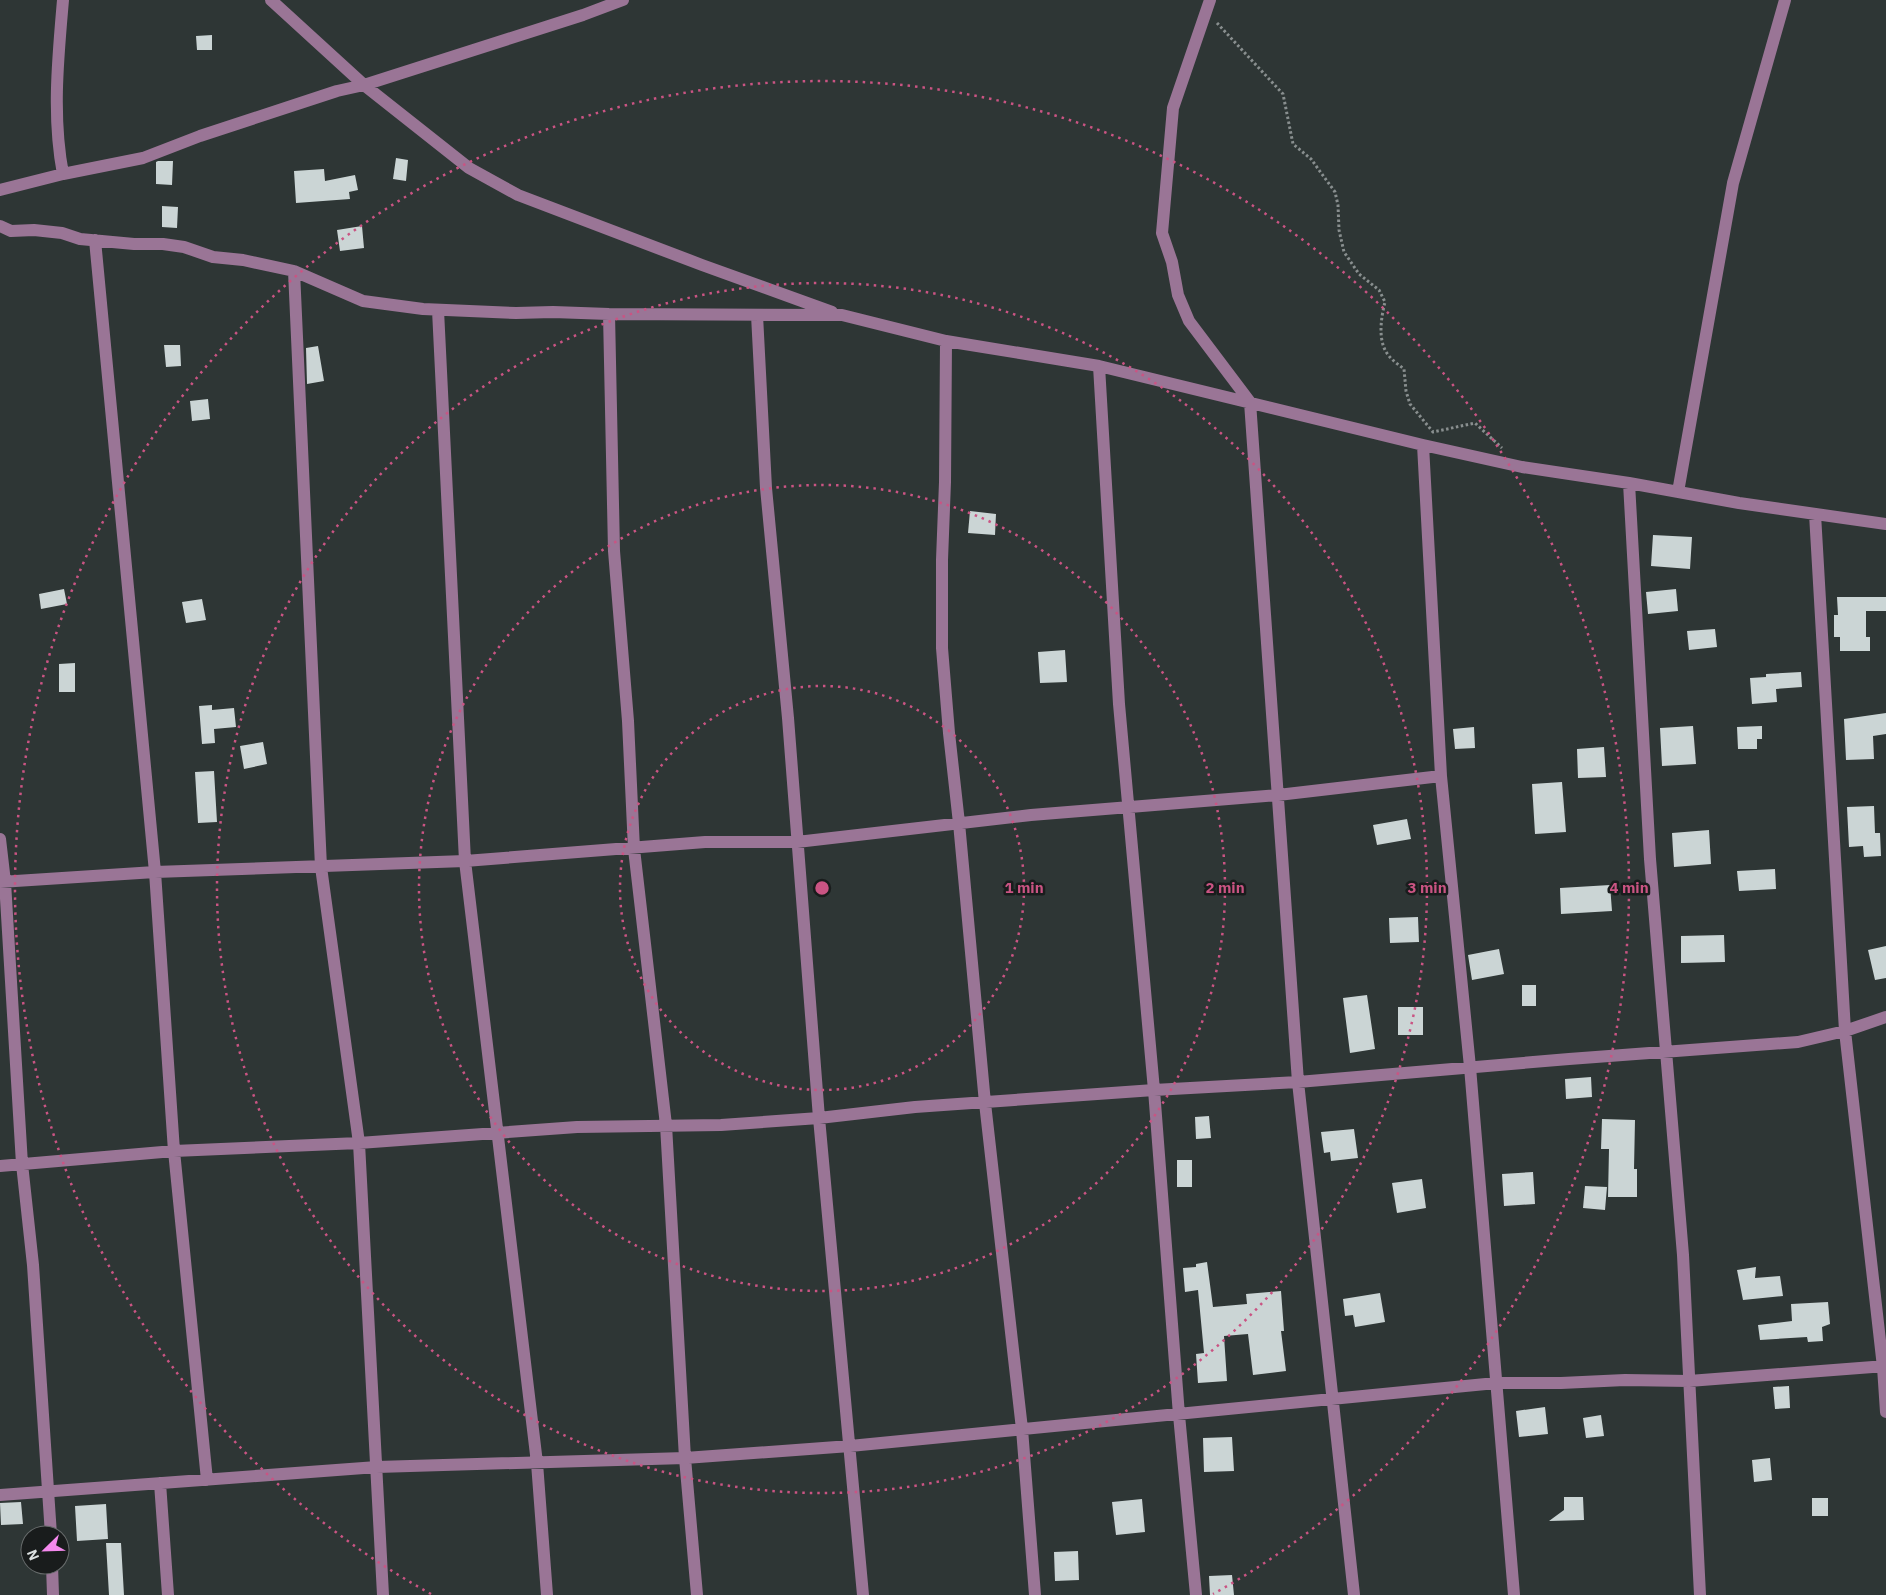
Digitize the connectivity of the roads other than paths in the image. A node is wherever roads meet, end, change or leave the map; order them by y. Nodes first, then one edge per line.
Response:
1 (63, 0) edge
2 (271, 0) edge
3 (623, 0) edge
4 (1785, 0) edge
5 (1208, 5) edge
6 (364, 85) junction
7 (63, 174) junction
8 (0, 190) edge
9 (0, 226) edge
10 (95, 240) junction
11 (294, 272) junction
12 (438, 310) junction
13 (609, 314) junction
14 (757, 315) junction
15 (842, 315) junction
16 (946, 341) junction
17 (1099, 366) junction
18 (1250, 402) junction
19 (1423, 445) junction
20 (1630, 483) junction
21 (1678, 492) junction
22 (1815, 514) junction
23 (1886, 524) edge
24 (1440, 776) junction
25 (1278, 795) junction
26 (1128, 809) junction
27 (959, 823) junction
28 (0, 840) edge
29 (796, 842) junction
30 (634, 849) junction
31 (465, 861) junction
32 (321, 867) junction
33 (155, 872) junction
34 (2, 882) edge
35 (1886, 1017) edge
36 (1845, 1031) junction
37 (1665, 1052) junction
38 (1470, 1067) junction
39 (1298, 1082) junction
40 (1154, 1090) junction
41 (985, 1103) junction
42 (819, 1118) junction
43 (666, 1125) junction
44 (498, 1133) junction
45 (359, 1143) junction
46 (174, 1151) junction
47 (22, 1164) junction
48 (0, 1166) edge
49 (1885, 1367) edge
50 (1689, 1381) junction
51 (1496, 1383) junction
52 (1334, 1398) junction
53 (1886, 1412) edge
54 (1179, 1415) junction
55 (1022, 1429) junction
56 (850, 1446) junction
57 (685, 1458) junction
58 (537, 1463) junction
59 (377, 1468) junction
60 (207, 1480) junction
61 (160, 1483) junction
62 (49, 1492) junction
63 (0, 1495) edge
64 (50, 1525) edge
65 (52, 1575) edge
66 (53, 1595) edge
67 (168, 1595) edge
68 (383, 1595) edge
69 (546, 1595) edge
70 (697, 1595) edge
71 (863, 1595) edge
72 (1035, 1595) edge
73 (1196, 1595) edge
74 (1354, 1595) edge
75 (1514, 1595) edge
76 (1700, 1595) edge

1 - 7 street
2 - 6 street
3 - 6 street
4 - 21 street
5 - 18 street
6 - 7 street
6 - 15 street
7 - 8 street
9 - 10 street
10 - 11 street
10 - 33 street
11 - 12 street
11 - 32 street
12 - 13 street
12 - 31 street
13 - 14 street
13 - 30 street
14 - 15 street
14 - 29 street
15 - 16 street
16 - 17 street
16 - 27 street
17 - 18 street
17 - 26 street
18 - 19 street
18 - 25 street
19 - 20 street
19 - 24 street
20 - 21 street
20 - 37 street
21 - 22 street
22 - 23 street
22 - 36 street
24 - 25 street
24 - 38 street
25 - 26 street
25 - 39 street
26 - 27 street
26 - 40 street
27 - 29 street
27 - 41 street
28 - 34 street
29 - 30 street
29 - 42 street
30 - 31 street
30 - 43 street
31 - 32 street
31 - 44 street
32 - 33 street
32 - 45 street
33 - 34 street
33 - 46 street
34 - 47 street
35 - 36 street
36 - 37 street
36 - 49 street
37 - 38 street
37 - 50 street
38 - 39 street
38 - 51 street
39 - 40 street
39 - 52 street
40 - 41 street
40 - 54 street
41 - 42 street
41 - 55 street
42 - 43 street
42 - 56 street
43 - 44 street
43 - 57 street
44 - 45 street
44 - 58 street
45 - 46 street
45 - 59 street
46 - 47 street
46 - 60 street
47 - 48 street
47 - 62 street
49 - 50 street
49 - 53 street
50 - 51 street
50 - 76 street
51 - 52 street
51 - 75 street
52 - 54 street
52 - 74 street
54 - 55 street
54 - 73 street
55 - 56 street
55 - 72 street
56 - 57 street
56 - 71 street
57 - 58 street
57 - 70 street
58 - 59 street
58 - 69 street
59 - 60 street
59 - 68 street
60 - 61 street
61 - 62 street
61 - 67 street
62 - 63 street
62 - 64 street
65 - 66 street

